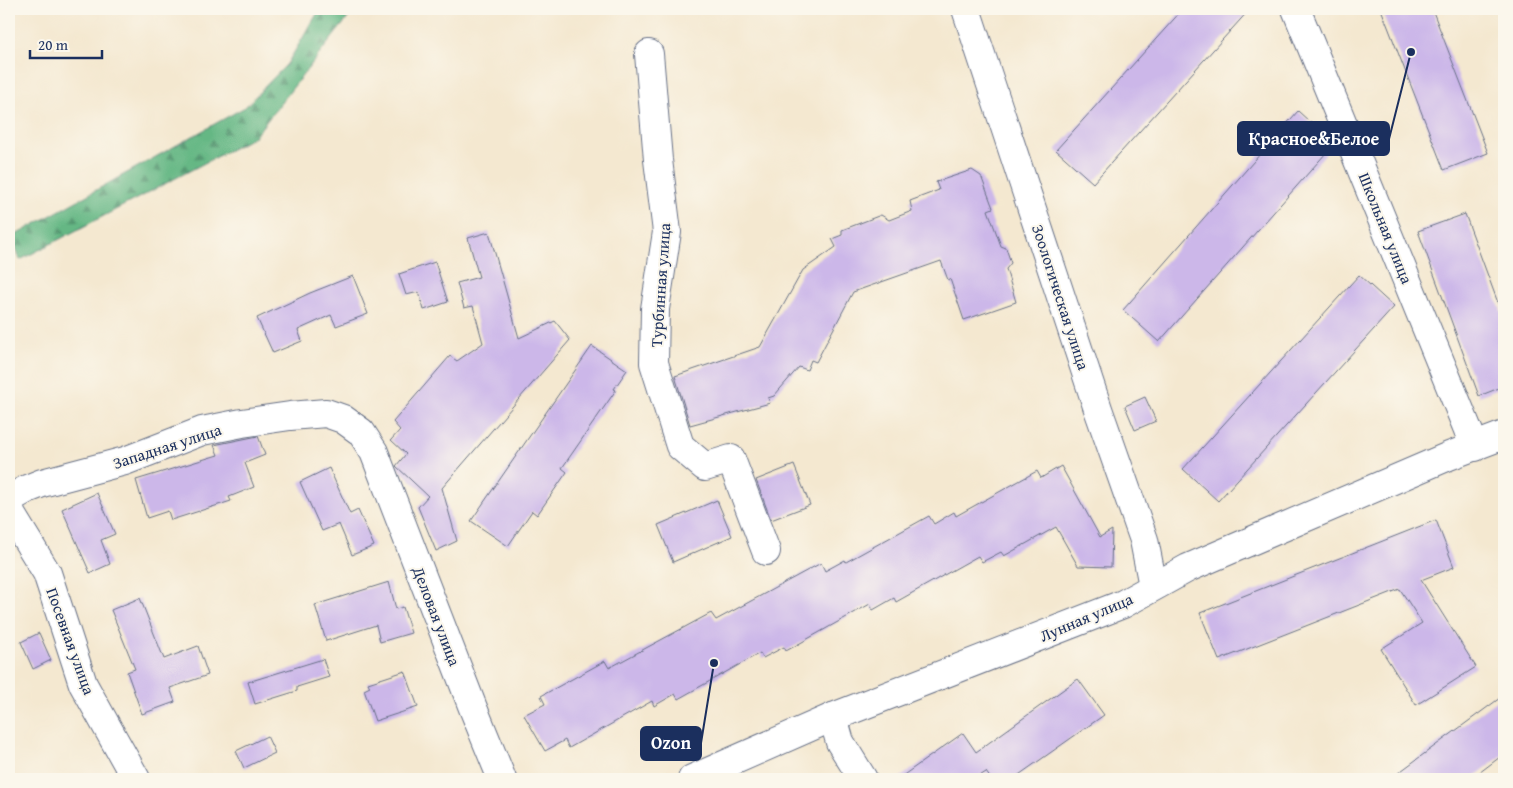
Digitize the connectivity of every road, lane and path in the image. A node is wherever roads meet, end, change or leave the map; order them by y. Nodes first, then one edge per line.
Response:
1 (966, 9) edge
2 (1296, 9) edge
3 (649, 54) dead end
4 (1504, 435) edge
5 (1475, 447) junction
6 (374, 452) joint
7 (9, 500) edge
8 (766, 551) dead end
9 (1153, 586) junction
10 (833, 717) junction
11 (136, 779) edge
12 (502, 779) edge
13 (692, 779) edge
14 (863, 779) edge

1 - 9 street, Зоологическая улица
2 - 5 street, Школьная улица
3 - 8 street, Турбинная улица
4 - 5 street, Лунная улица
5 - 9 street, Лунная улица
6 - 7 street, Западная улица
6 - 12 street, Деловая улица
7 - 11 street, Посевная улица
9 - 10 street, Лунная улица
10 - 13 street, Лунная улица
10 - 14 street

